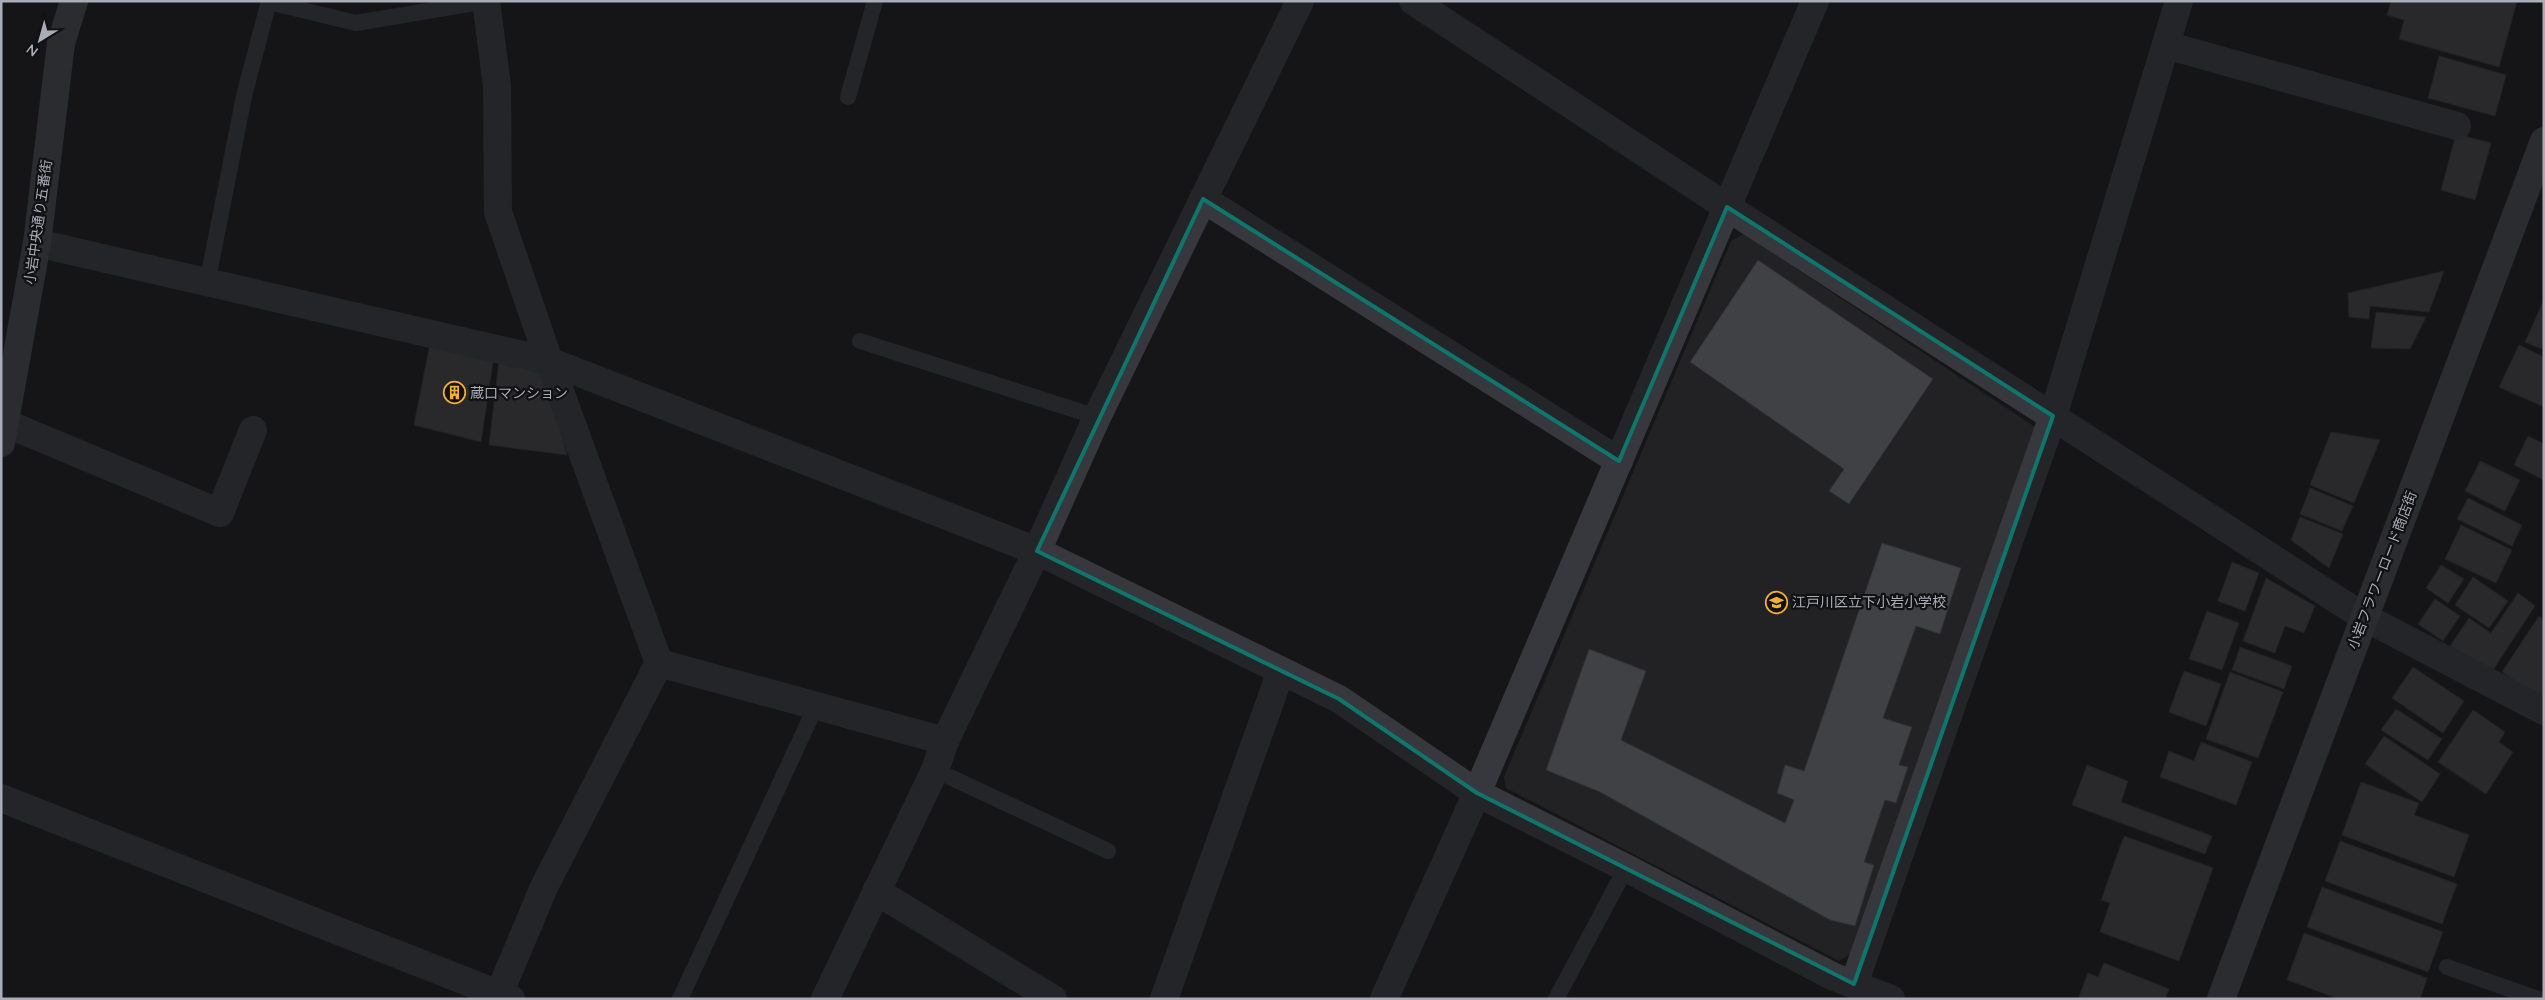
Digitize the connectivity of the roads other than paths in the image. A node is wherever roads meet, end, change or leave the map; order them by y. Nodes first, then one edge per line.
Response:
1 (74, 1) edge
2 (269, 1) edge
3 (486, 1) edge
4 (875, 1) edge
5 (1300, 1) edge
6 (1414, 1) edge
7 (1815, 1) edge
8 (2175, 2) edge
9 (2166, 45) junction
10 (848, 97) dead end
11 (2457, 126) dead end
12 (2544, 141) edge
13 (1203, 199) junction
14 (1727, 207) junction
15 (37, 243) junction
16 (207, 284) junction
17 (860, 341) dead end
18 (549, 361) junction
19 (2053, 416) junction
20 (1097, 417) junction
21 (253, 430) dead end
22 (3, 433) edge
23 (1619, 461) junction
24 (1037, 551) junction
25 (2364, 617) junction
26 (659, 663) junction
27 (1281, 671) junction
28 (816, 706) junction
29 (2544, 711) edge
30 (945, 741) junction
31 (935, 770) junction
32 (1477, 794) junction
33 (1, 798) edge
34 (1108, 851) dead end
35 (1626, 868) junction
36 (876, 890) junction
37 (2447, 967) dead end
38 (1854, 984) junction
39 (1390, 996) edge
40 (502, 997) edge
41 (680, 999) edge
42 (825, 999) edge
43 (1053, 999) edge
44 (1164, 999) edge
45 (1556, 999) edge
46 (1891, 999) edge
47 (2221, 999) edge
48 (2538, 999) edge

1 - 15 street, 小岩中央通り五番街
2 - 3 lane
2 - 16 lane
3 - 18 street
4 - 10 lane
5 - 13 street
6 - 14 street
7 - 14 street
8 - 9 street
9 - 11 street
9 - 19 street
12 - 25 street, 小岩フラワーロード商店街
13 - 20 street
13 - 23 street
14 - 19 street
14 - 23 street
15 - 16 street
15 - 22 street, 小岩中央通り五番街
16 - 18 street
17 - 20 lane
18 - 24 street
18 - 26 street
19 - 25 street
19 - 38 street
20 - 24 street
21 - 22 street
23 - 32 street
24 - 27 street
24 - 30 street
25 - 29 street
25 - 47 street, 小岩フラワーロード商店街
26 - 28 street
26 - 40 street
27 - 32 street
27 - 44 street
28 - 30 street
28 - 41 lane
30 - 31 street
31 - 34 lane
31 - 36 street
32 - 35 street
32 - 39 street
33 - 40 street
35 - 38 street
35 - 45 lane
36 - 42 street
36 - 43 street
37 - 48 lane
38 - 46 street

